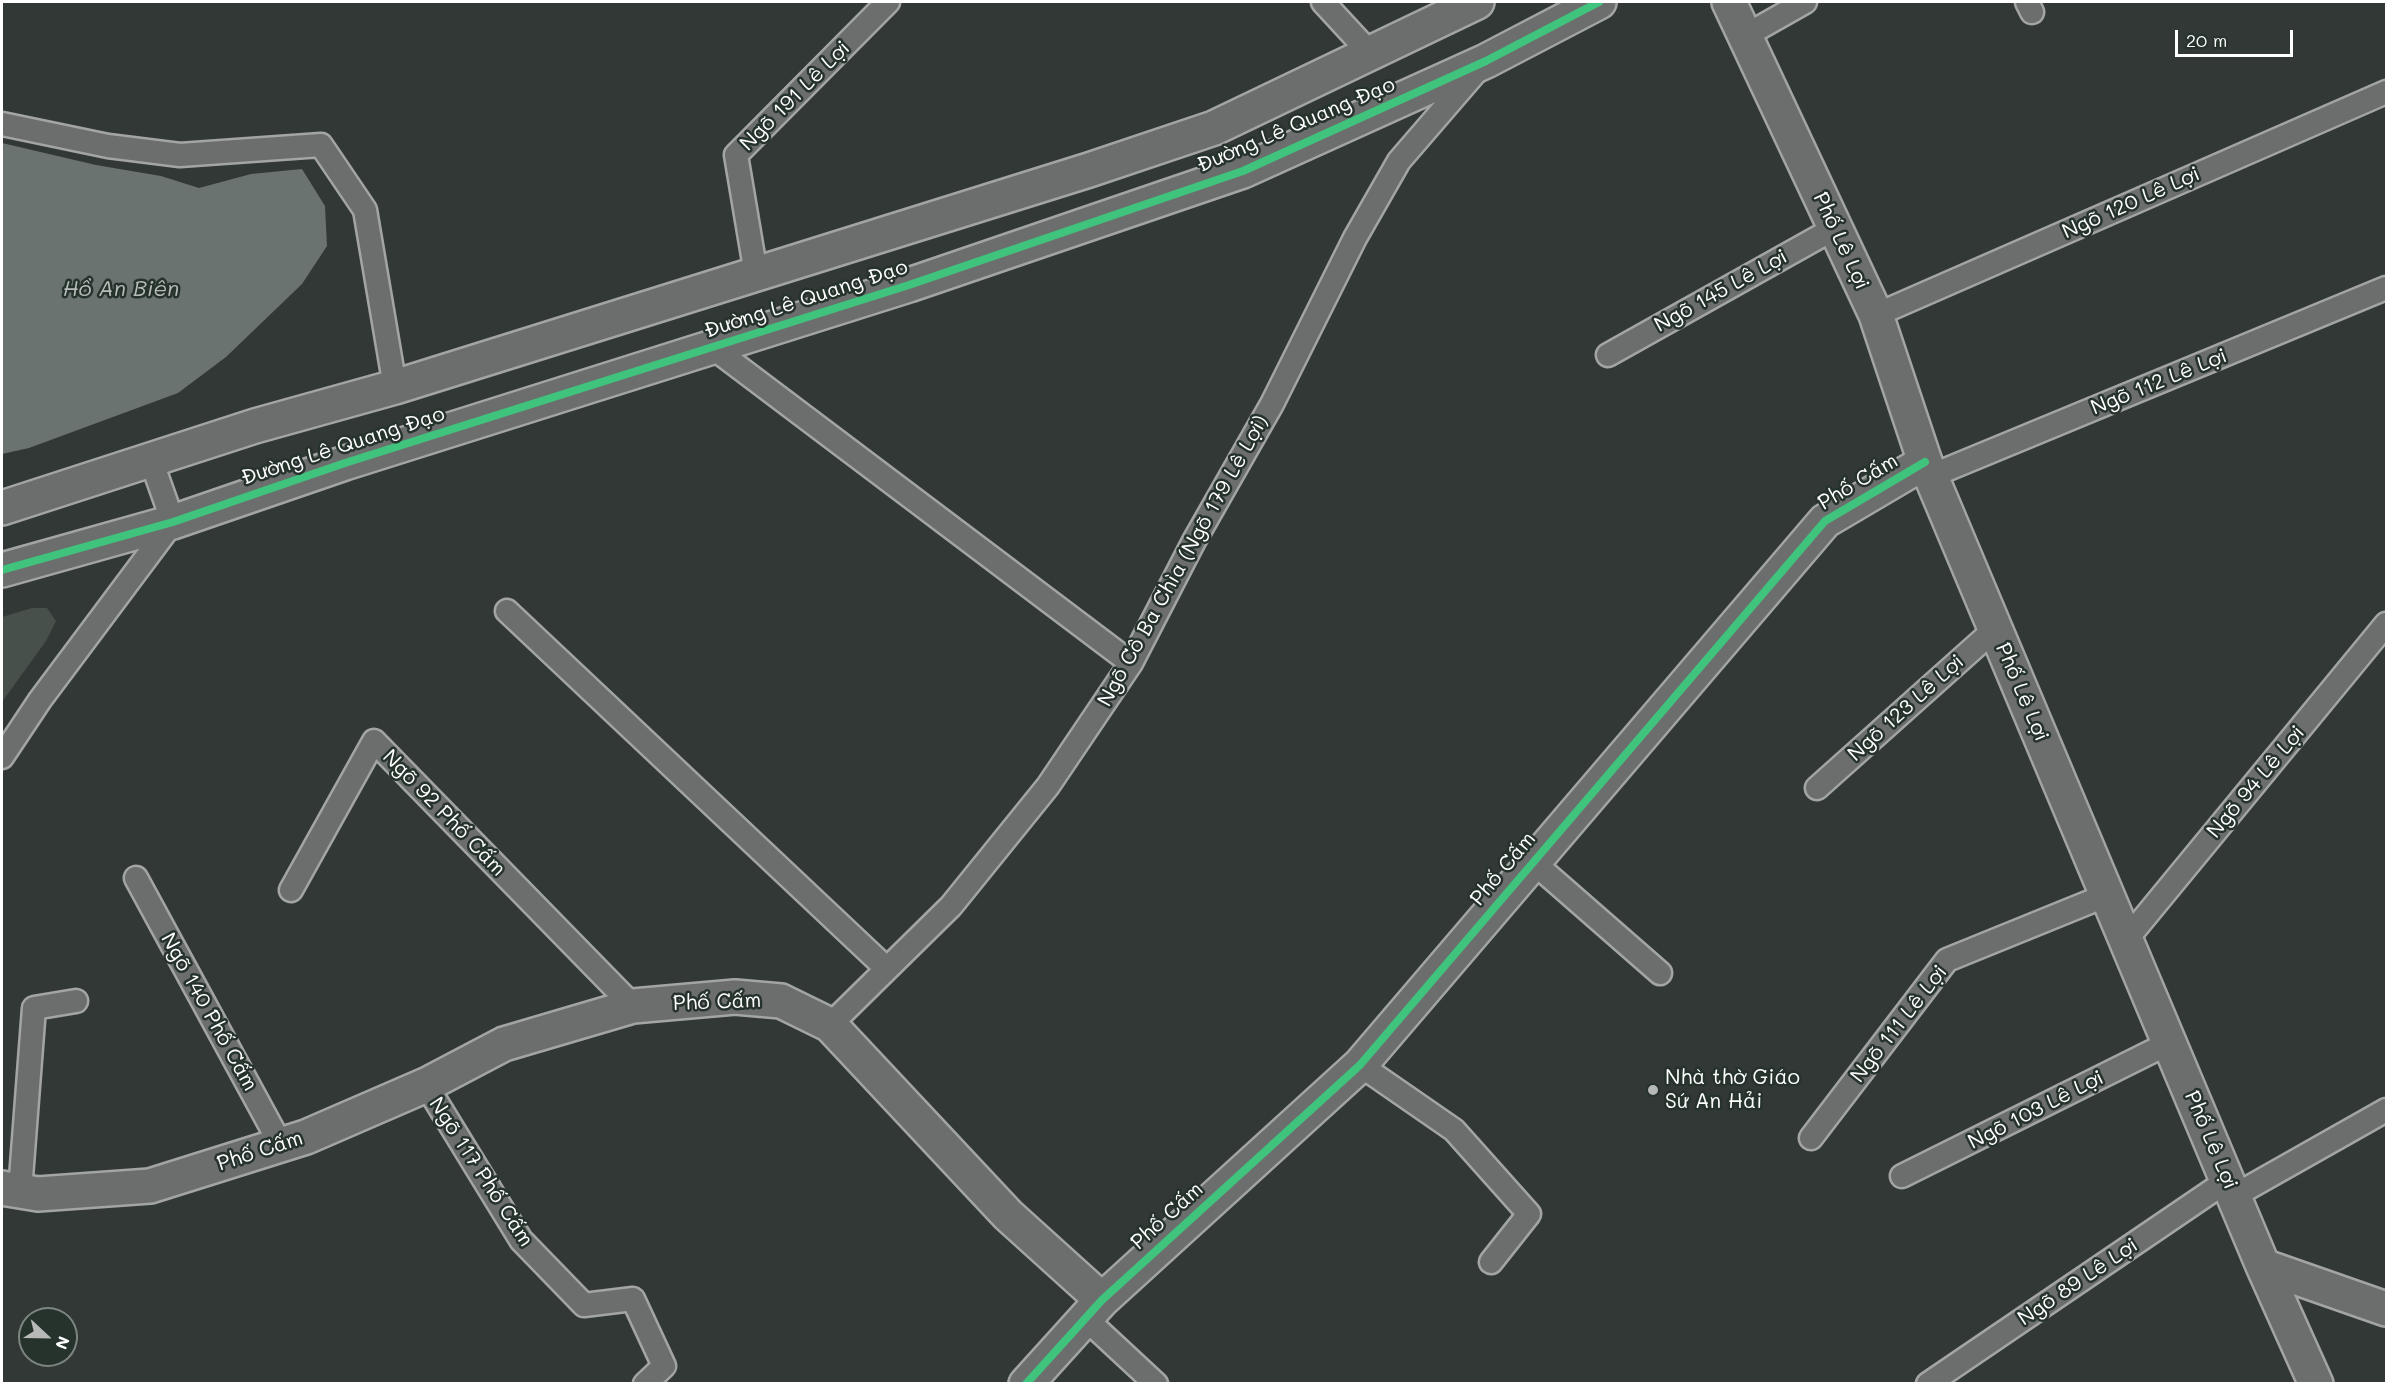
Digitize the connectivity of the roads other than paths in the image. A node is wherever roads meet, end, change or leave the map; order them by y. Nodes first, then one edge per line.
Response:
1 (888, 2) edge
2 (1323, 2) edge
3 (1477, 2) edge
4 (1599, 2) edge
5 (1729, 2) edge
6 (1805, 2) edge
7 (1745, 36) junction
8 (1370, 53) junction
9 (1486, 61) junction
10 (2386, 92) edge
11 (2, 124) edge
12 (1835, 228) junction
13 (756, 274) junction
14 (2386, 288) edge
15 (1876, 315) junction
16 (712, 347) junction
17 (1608, 355) dead end
18 (395, 387) junction
19 (150, 460) junction
20 (1928, 469) junction
21 (2, 508) edge
22 (173, 522) junction
23 (2, 570) edge
24 (507, 611) dead end
25 (2386, 624) edge
26 (1995, 629) junction
27 (1131, 663) junction
28 (2, 757) edge
29 (1817, 788) dead end
30 (1533, 862) junction
31 (136, 878) dead end
32 (291, 890) dead end
33 (2107, 895) junction
34 (2126, 940) junction
35 (887, 969) junction
36 (1660, 973) dead end
37 (76, 1001) dead end
38 (633, 1006) junction
39 (830, 1025) junction
40 (2169, 1043) junction
41 (1360, 1065) junction
42 (426, 1085) junction
43 (2386, 1110) edge
44 (1811, 1138) dead end
45 (281, 1145) junction
46 (1902, 1176) dead end
47 (2231, 1188) junction
48 (11, 1190) edge
49 (1491, 1262) dead end
50 (2263, 1266) junction
51 (1093, 1309) junction
52 (2386, 1309) edge
53 (645, 1383) edge
54 (1026, 1383) edge
55 (1156, 1383) edge
56 (1928, 1383) edge
57 (2316, 1383) edge

1 - 13 lane, Ngõ 191 Lê Lợi
2 - 8 lane
3 - 8 street, Đường Lê Quang Đạo
4 - 9 street, Đường Lê Quang Đạo
5 - 7 street, Phố Lê Lợi
6 - 7 lane
7 - 12 street, Phố Lê Lợi
8 - 13 street, Đường Lê Quang Đạo
9 - 16 street, Đường Lê Quang Đạo
9 - 27 lane, Ngõ Cô Ba Chìa (Ngõ 179 Lê Lợi)
10 - 15 lane, Ngõ 120 Lê Lợi
11 - 18 lane
12 - 15 street, Phố Lê Lợi
12 - 17 lane, Ngõ 145 Lê Lợi
13 - 18 street, Đường Lê Quang Đạo
14 - 20 lane, Ngõ 112 Lê Lợi
15 - 20 street, Phố Lê Lợi
16 - 22 street, Đường Lê Quang Đạo
16 - 27 lane
18 - 19 street, Đường Lê Quang Đạo
19 - 21 street, Đường Lê Quang Đạo
19 - 22 lane
20 - 26 street, Phố Lê Lợi
20 - 30 street, Phố Cấm
22 - 23 street, Đường Lê Quang Đạo
22 - 28 lane
24 - 35 lane
25 - 34 lane, Ngõ 94 Lê Lợi
26 - 29 lane, Ngõ 123 Lê Lợi
26 - 33 street, Phố Lê Lợi
27 - 35 lane, Ngõ Cô Ba Chìa (Ngõ 179 Lê Lợi)
30 - 36 lane
30 - 41 street, Phố Cấm
31 - 45 lane, Ngõ 140 Phố Cấm
32 - 38 lane, Ngõ 92 Phố Cấm
33 - 34 street, Phố Lê Lợi
33 - 44 lane, Ngõ 111 Lê Lợi
34 - 40 street, Phố Lê Lợi
35 - 39 lane, Ngõ Cô Ba Chìa (Ngõ 179 Lê Lợi)
37 - 48 lane
38 - 39 street, Phố Cấm
38 - 42 street, Phố Cấm
39 - 51 street, Phố Cấm
40 - 46 lane, Ngõ 103 Lê Lợi
40 - 47 street, Phố Lê Lợi
41 - 49 lane
41 - 51 street, Phố Cấm
42 - 45 street, Phố Cấm
42 - 53 lane, Ngõ 117 Phố Cấm
43 - 47 lane, Ngõ 89 Lê Lợi
45 - 48 street, Phố Cấm
47 - 50 street, Phố Lê Lợi
47 - 56 lane, Ngõ 89 Lê Lợi
50 - 52 street
50 - 57 street, Phố Lê Lợi
51 - 54 street
51 - 55 lane

